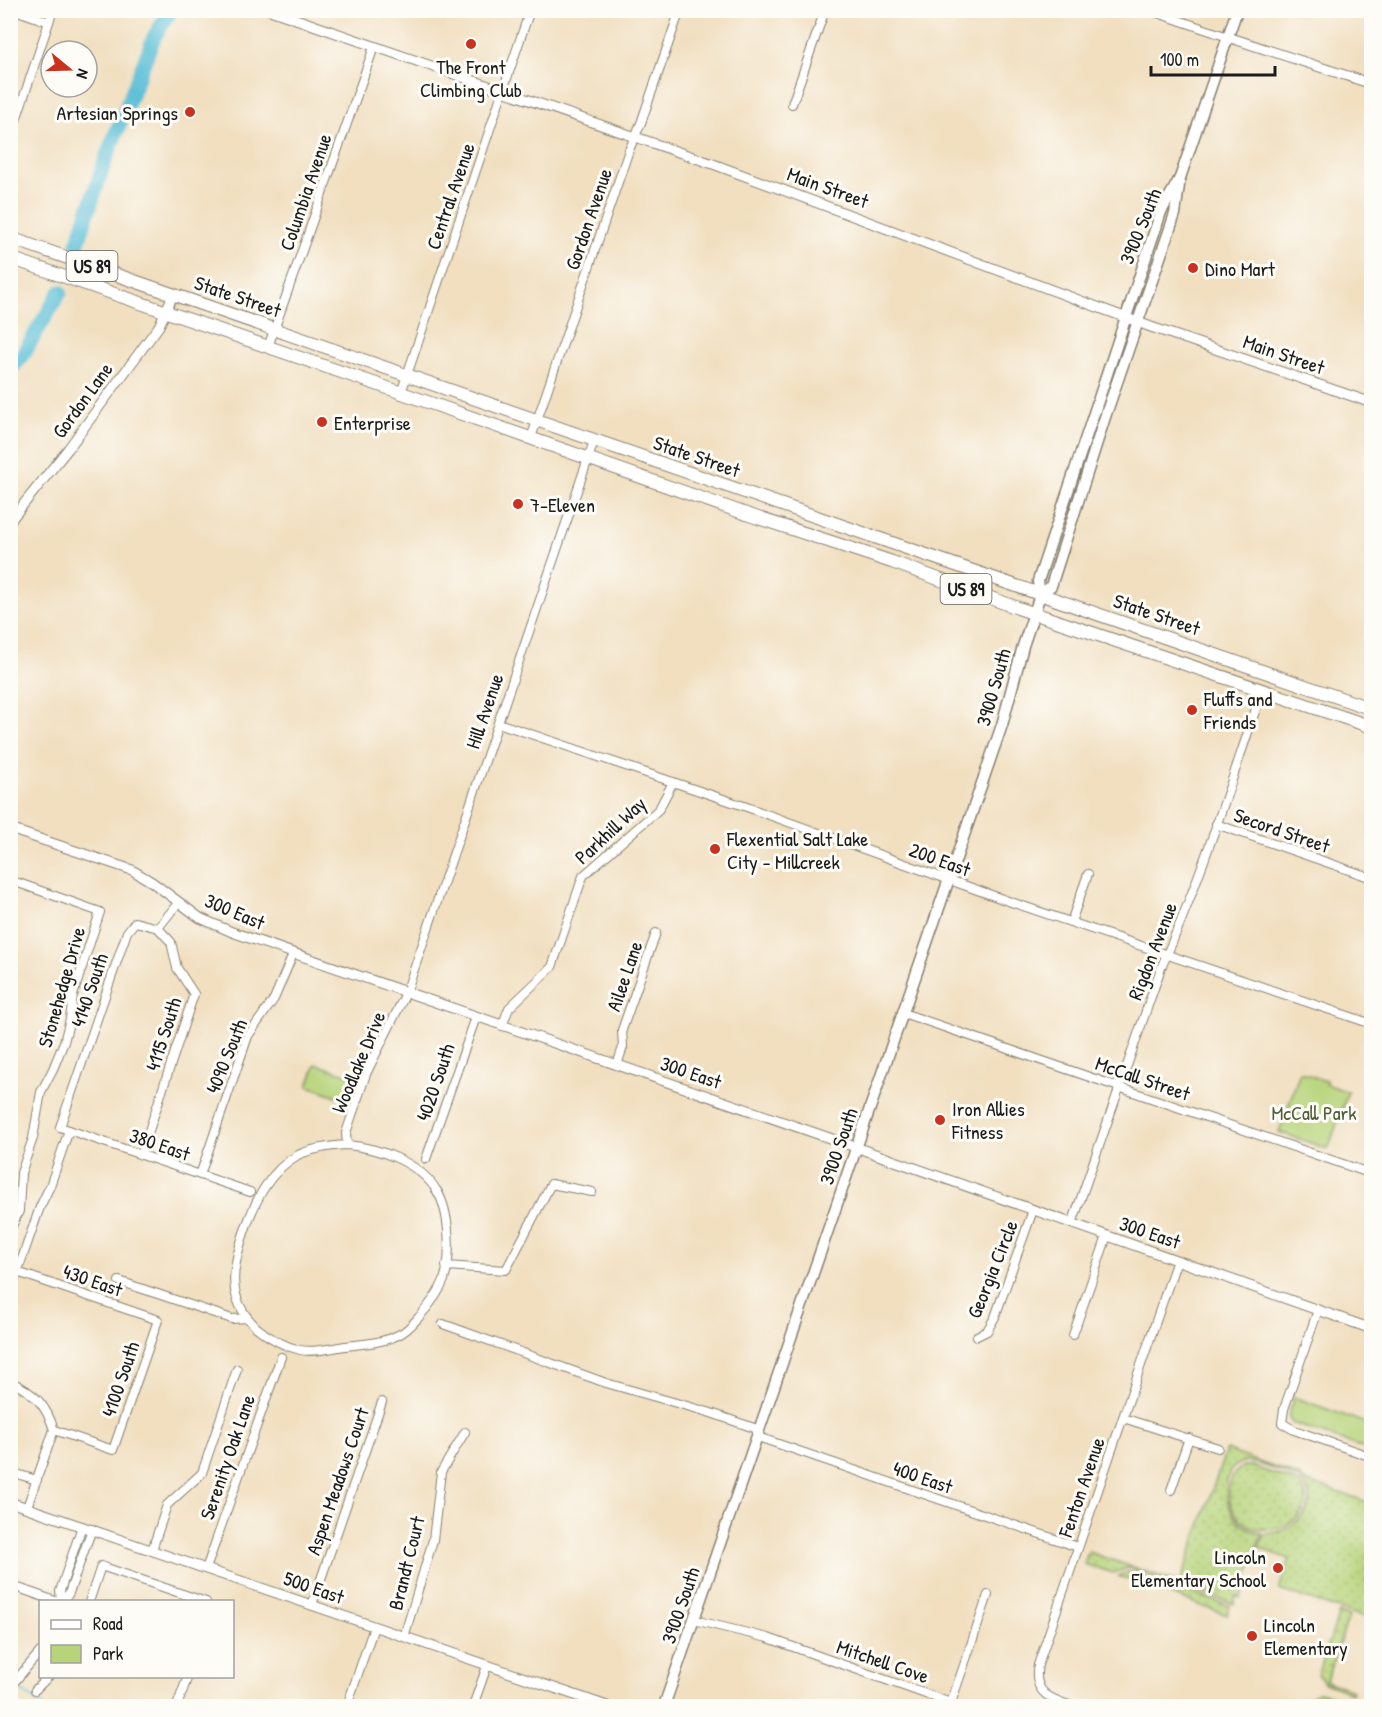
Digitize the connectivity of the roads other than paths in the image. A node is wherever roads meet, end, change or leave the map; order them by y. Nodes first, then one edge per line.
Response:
1 (15, 10) edge
2 (53, 10) edge
3 (270, 10) edge
4 (530, 10) edge
5 (680, 10) edge
6 (825, 10) edge
7 (1149, 10) edge
8 (1237, 10) edge
9 (282, 12) edge
10 (49, 22) junction
11 (1228, 36) junction
12 (374, 47) junction
13 (1371, 84) edge
14 (504, 92) junction
15 (792, 104) dead end
16 (14, 126) dead end
17 (635, 137) junction
18 (1180, 178) junction
19 (10, 238) edge
20 (10, 258) edge
21 (173, 295) junction
22 (166, 312) junction
23 (1125, 317) junction
24 (1138, 322) junction
25 (275, 329) junction
26 (268, 347) junction
27 (406, 376) junction
28 (401, 393) junction
29 (1371, 403) edge
30 (537, 421) junction
31 (531, 438) junction
32 (594, 441) junction
33 (589, 458) junction
34 (10, 521) edge
35 (1040, 595) junction
36 (1034, 614) junction
37 (1262, 691) junction
38 (1371, 709) edge
39 (498, 723) junction
40 (1371, 727) edge
41 (674, 782) junction
42 (1216, 824) junction
43 (10, 829) edge
44 (1088, 874) dead end
45 (1371, 878) edge
46 (949, 879) junction
47 (10, 880) edge
48 (178, 903) junction
49 (1071, 922) junction
50 (158, 928) junction
51 (656, 933) dead end
52 (293, 954) junction
53 (1167, 954) junction
54 (406, 993) junction
55 (903, 1013) junction
56 (476, 1017) junction
57 (1371, 1024) edge
58 (502, 1026) junction
59 (617, 1065) junction
60 (1120, 1088) junction
61 (60, 1127) joint
62 (69, 1130) junction
63 (347, 1145) junction
64 (856, 1148) junction
65 (141, 1155) junction
66 (426, 1159) dead end
67 (1371, 1174) edge
68 (200, 1175) junction
69 (250, 1192) dead end
70 (592, 1192) dead end
71 (1033, 1210) junction
72 (1072, 1224) junction
73 (10, 1230) edge
74 (1107, 1236) junction
75 (1177, 1260) junction
76 (446, 1266) junction
77 (18, 1272) junction
78 (119, 1281) dead end
79 (10, 1293) edge
80 (1318, 1310) junction
81 (247, 1318) junction
82 (158, 1320) joint
83 (443, 1324) dead end
84 (1371, 1329) edge
85 (1073, 1335) dead end
86 (977, 1336) dead end
87 (281, 1357) dead end
88 (237, 1369) dead end
89 (10, 1381) edge
90 (382, 1402) dead end
91 (1123, 1418) junction
92 (54, 1430) junction
93 (465, 1432) dead end
94 (759, 1434) junction
95 (1189, 1438) junction
96 (1218, 1448) dead end
97 (1371, 1457) edge
98 (10, 1472) edge
99 (37, 1480) junction
100 (1171, 1490) dead end
101 (10, 1502) edge
102 (27, 1507) junction
103 (82, 1526) junction
104 (92, 1529) junction
105 (1078, 1547) junction
106 (152, 1550) junction
107 (206, 1569) junction
108 (10, 1585) edge
109 (988, 1594) dead end
110 (54, 1600) edge
111 (60, 1600) edge
112 (62, 1600) edge
113 (90, 1600) edge
114 (200, 1600) edge
115 (312, 1605) junction
116 (694, 1620) junction
117 (375, 1627) junction
118 (404, 1637) junction
119 (39, 1653) edge
120 (487, 1665) junction
121 (48, 1678) edge
122 (188, 1678) edge
123 (10, 1687) edge
124 (35, 1690) dead end
125 (177, 1707) edge
126 (347, 1707) edge
127 (473, 1707) edge
128 (607, 1707) edge
129 (664, 1707) edge
130 (1072, 1707) edge

1 - 10 street
2 - 10 street
3 - 9 street, Main Street
4 - 14 street, Central Avenue
5 - 17 street, Gordon Avenue
6 - 15 street
7 - 11 street
8 - 11 main road, 3900 South
9 - 12 street, Main Street
10 - 16 street
11 - 13 street
11 - 18 main road, 3900 South
12 - 14 street, Main Street
12 - 25 street, Columbia Avenue
14 - 17 street, Main Street
14 - 27 street, Central Avenue
17 - 23 street, Main Street
17 - 30 street, Gordon Avenue
18 - 23 main road, 3900 South
18 - 24 main road, 3900 South
19 - 21 main road, State Street / US 89
20 - 22 main road, State Street / US 89
21 - 22 street, Gordon Lane
21 - 25 main road, State Street / US 89
22 - 26 main road, State Street / US 89
22 - 34 street, Gordon Lane
23 - 24 street, Main Street
23 - 35 main road, 3900 South
24 - 29 street, Main Street
24 - 35 main road, 3900 South
25 - 26 street, Columbia Avenue
25 - 27 main road, State Street / US 89
26 - 28 main road, State Street / US 89
27 - 28 street, Central Avenue
27 - 30 main road, State Street / US 89
28 - 31 main road, State Street / US 89
30 - 31 street, Gordon Avenue
30 - 32 main road, State Street / US 89
31 - 33 main road, State Street / US 89
32 - 33 street, Hill Avenue
32 - 35 main road, State Street / US 89
33 - 36 main road, State Street / US 89
33 - 39 street, Hill Avenue
35 - 36 main road, 3900 South
35 - 38 main road, State Street / US 89
36 - 37 main road, State Street / US 89
36 - 46 main road, 3900 South
37 - 40 main road, State Street / US 89
37 - 42 street, Rigdon Avenue
39 - 41 street, 200 East
39 - 54 street, Hill Avenue
41 - 46 street, 200 East
41 - 58 street, Parkhill Way
42 - 45 street, Secord Street
42 - 53 street, Rigdon Avenue
43 - 48 street, 300 East
44 - 49 street
46 - 49 street, 200 East
46 - 55 main road, 3900 South
47 - 73 street, Stonehedge Drive
48 - 50 street
48 - 52 street, 300 East
49 - 53 street, 200 East
50 - 61 street, 4140 South
50 - 65 street, 4115 South
51 - 59 street, Ailee Lane
52 - 54 street, 300 East
52 - 68 street, 4090 South
53 - 57 street, 200 East
53 - 60 street, Rigdon Avenue
54 - 56 street, 300 East
54 - 63 street, Woodlake Drive
55 - 60 street, McCall Street
55 - 64 main road, 3900 South
56 - 58 street, 300 East
56 - 66 street, 4020 South
58 - 59 street, 300 East
59 - 64 street, 300 East
60 - 67 street, McCall Street
60 - 72 street, Rigdon Avenue
61 - 62 street, 380 East
62 - 65 street, 380 East
62 - 77 street
63 - 76 street, Woodlake Drive
63 - 81 street, Woodlake Drive
64 - 71 street, 300 East
64 - 94 main road, 3900 South
65 - 68 street, 380 East
68 - 69 street, 380 East
70 - 76 street
71 - 72 street, 300 East
71 - 86 street, Georgia Circle
72 - 74 street, 300 East
74 - 75 street, 300 East
74 - 85 street
75 - 80 street, 300 East
75 - 91 street, Fenton Avenue
76 - 81 street, Woodlake Drive
77 - 79 street
77 - 82 street, 430 East
78 - 81 street
80 - 84 street, 300 East
80 - 97 street
82 - 92 street, 4100 South
83 - 94 street, 400 East
87 - 107 street, Serenity Oak Lane
88 - 106 street
89 - 92 street
90 - 115 street, Aspen Meadows Court
91 - 95 street
91 - 105 street, Fenton Avenue
92 - 99 street
93 - 118 street, Brandt Court
94 - 105 street, 400 East
94 - 116 main road, 3900 South
95 - 96 street
95 - 100 street
98 - 99 street
99 - 102 street
101 - 102 street, 500 East
102 - 103 street, 500 East
103 - 104 street, 500 East
103 - 111 street
104 - 106 street, 500 East
104 - 112 street
105 - 130 street, Fenton Avenue
106 - 107 street, 500 East
107 - 115 street, 500 East
108 - 110 street
109 - 116 street, Mitchell Cove
113 - 114 street
115 - 117 street, 500 East
116 - 129 main road, 3900 South
117 - 118 street, 500 East
117 - 126 street
118 - 120 street, 500 East
119 - 123 street
120 - 127 street
120 - 128 street, 500 East
121 - 124 street
122 - 125 street

